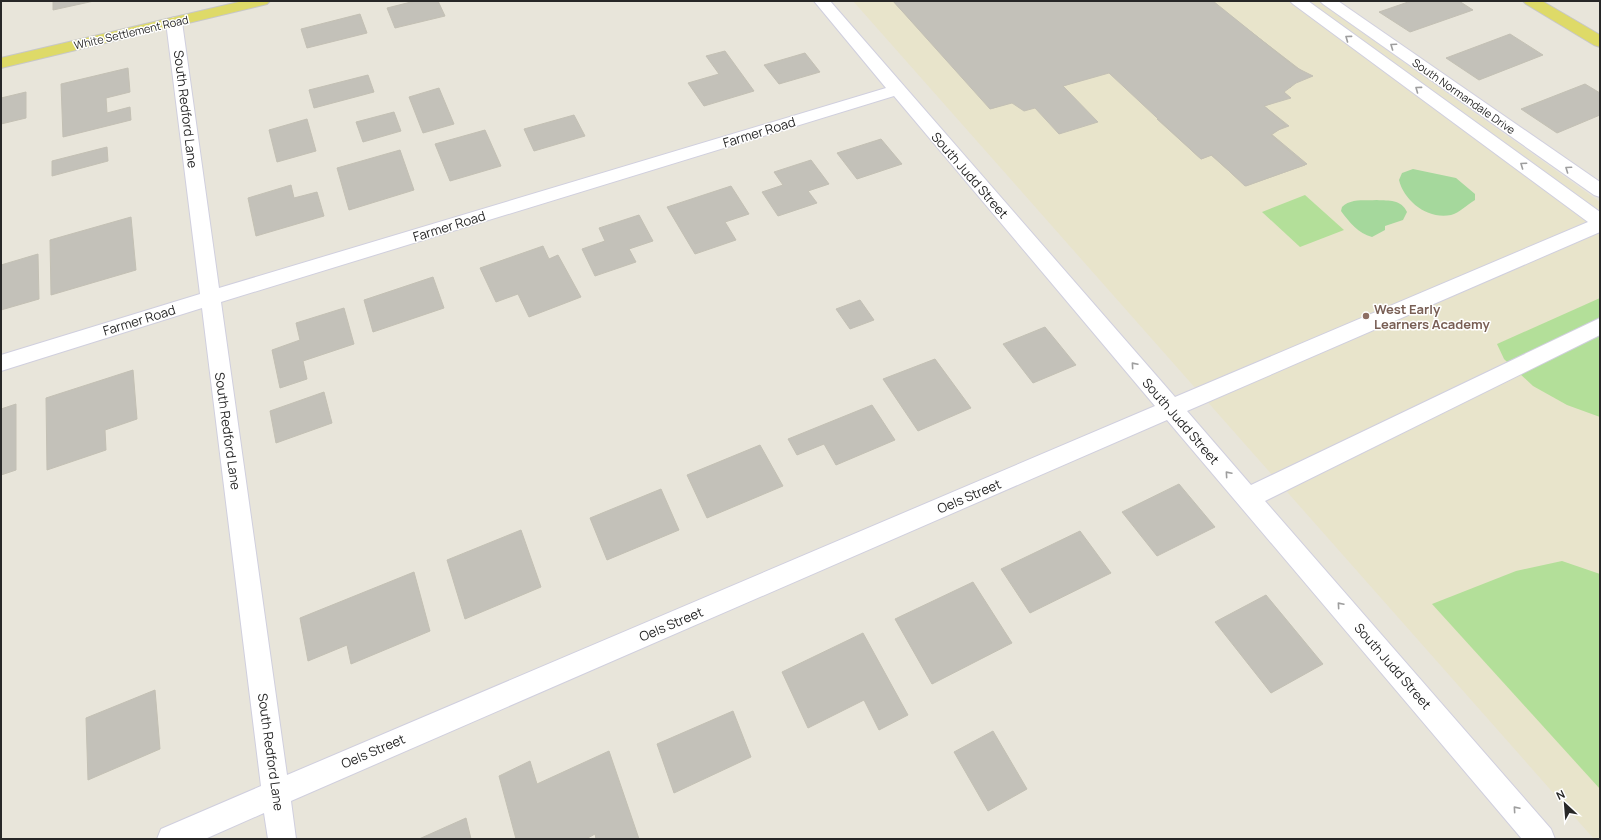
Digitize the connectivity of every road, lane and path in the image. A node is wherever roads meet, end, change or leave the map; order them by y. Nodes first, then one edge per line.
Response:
1 (262, 1) edge
2 (822, 1) edge
3 (1298, 1) edge
4 (1328, 1) edge
5 (1531, 1) edge
6 (174, 22) junction
7 (1600, 42) edge
8 (1, 64) edge
9 (897, 90) junction
10 (1600, 191) edge
11 (1600, 222) edge
12 (211, 298) junction
13 (1600, 326) edge
14 (1, 363) edge
15 (1171, 409) junction
16 (1248, 498) junction
17 (276, 793) junction
18 (171, 839) edge
19 (282, 839) edge
20 (1541, 839) edge

1 - 6 main road, White Settlement Road
2 - 9 street, South Judd Street
11 -> 3 street
10 -> 4 street, South Normandale Drive
5 - 7 main road
6 - 8 main road, White Settlement Road
6 - 12 street, South Redford Lane
9 - 12 street, Farmer Road
15 -> 9 street, South Judd Street
11 - 15 street, Oels Street
12 - 14 street, Farmer Road
12 - 17 street, South Redford Lane
13 - 16 street
16 -> 15 street, South Judd Street
15 - 17 street, Oels Street
20 -> 16 street, South Judd Street
17 - 18 street, Oels Street
17 - 19 street, South Redford Lane

